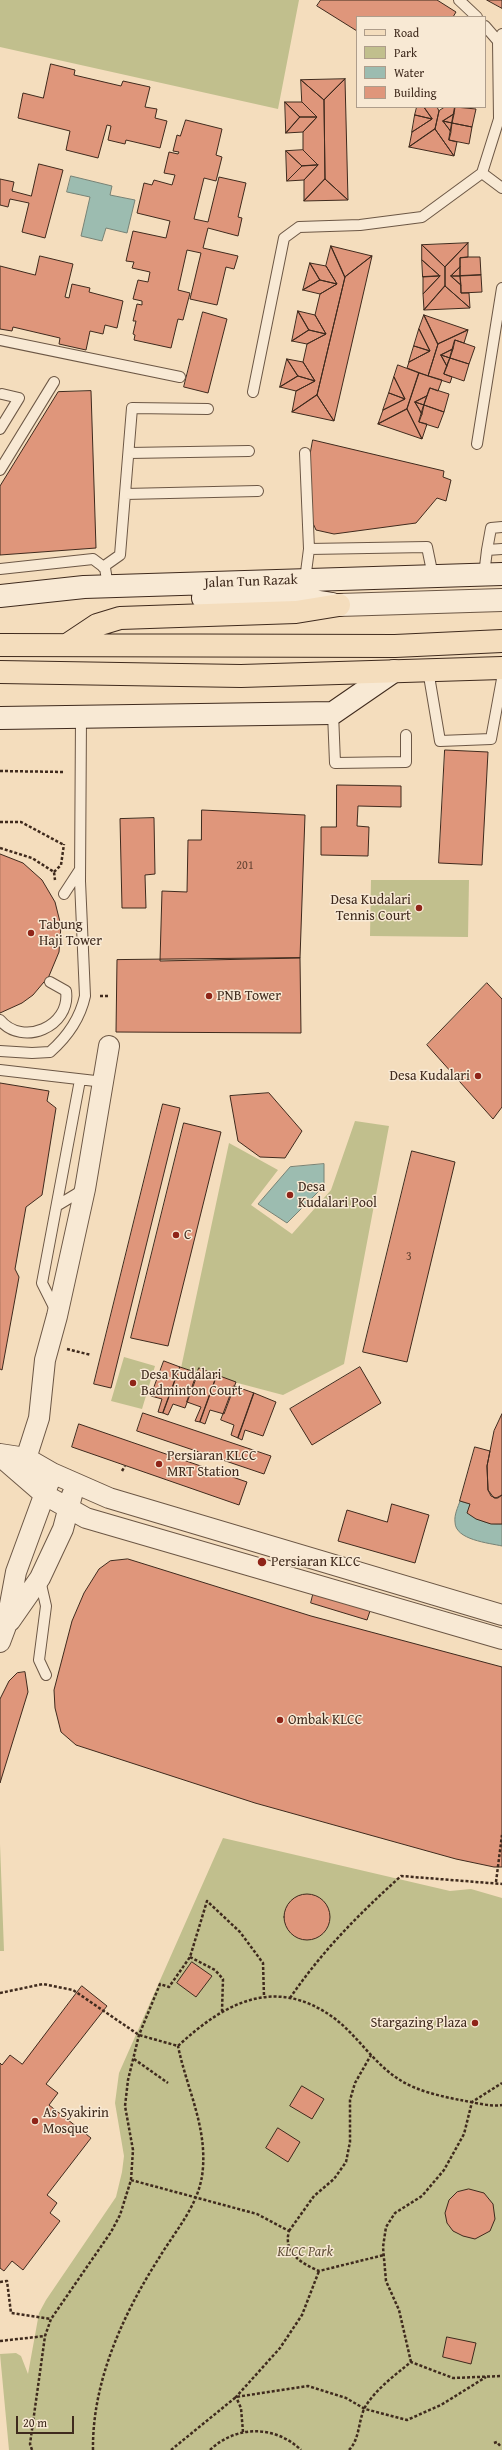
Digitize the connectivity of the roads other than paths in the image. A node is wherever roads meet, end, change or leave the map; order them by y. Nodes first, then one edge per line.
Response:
1 (459, 0) edge
2 (476, 16) edge
3 (486, 27) edge
4 (500, 38) edge
5 (482, 173) junction
6 (502, 188) edge
7 (502, 288) edge
8 (0, 340) edge
9 (180, 377) dead end
10 (54, 382) dead end
11 (253, 392) dead end
12 (2, 394) dead end
13 (208, 409) dead end
14 (0, 430) edge
15 (478, 444) dead end
16 (249, 451) dead end
17 (129, 453) junction
18 (305, 453) dead end
19 (0, 470) edge
20 (258, 491) dead end
21 (125, 494) junction
22 (502, 527) edge
23 (309, 549) junction
24 (502, 549) edge
25 (487, 550) junction
26 (0, 569) edge
27 (493, 574) edge
28 (106, 576) junction
29 (433, 576) junction
30 (305, 580) junction
31 (84, 587) junction
32 (0, 596) edge
33 (502, 600) edge
34 (339, 605) junction
35 (502, 641) edge
36 (0, 645) edge
37 (67, 645) junction
38 (502, 668) edge
39 (428, 670) junction
40 (394, 671) junction
41 (0, 672) edge
42 (502, 679) edge
43 (333, 713) junction
44 (81, 717) junction
45 (0, 718) edge
46 (406, 735) dead end
47 (80, 870) junction
48 (64, 894) dead end
49 (50, 982) dead end
50 (0, 1020) edge
51 (108, 1046) dead end
52 (0, 1051) edge
53 (0, 1070) edge
54 (80, 1080) junction
55 (104, 1082) junction
56 (85, 1189) junction
57 (58, 1205) junction
58 (57, 1316) junction
59 (0, 1455) edge
60 (24, 1466) junction
61 (52, 1473) junction
62 (75, 1484) junction
63 (45, 1495) junction
64 (69, 1507) junction
65 (40, 1578) junction
66 (502, 1616) edge
67 (3, 1634) edge
68 (502, 1639) edge
69 (46, 1675) dead end

1 - 2 lane
3 - 4 lane
4 - 5 lane
5 - 6 lane
5 - 11 lane
7 - 15 lane
8 - 9 lane
10 - 19 lane
12 - 14 lane
13 - 17 lane
16 - 17 lane
17 - 21 lane
18 - 23 lane
20 - 21 lane
21 - 28 lane
22 - 25 lane
23 - 29 lane
23 - 30 lane
24 - 25 lane
25 - 27 lane
26 - 28 lane
27 - 29 main road, Jalan Tun Razak
28 - 30 main road, Jalan Tun Razak
28 - 31 main road, Jalan Tun Razak
29 - 30 main road, Jalan Tun Razak
31 - 32 main road, Jalan Tun Razak
31 - 34 main road
33 - 34 main road
34 - 37 main road
35 - 37 main road
36 - 37 main road
38 - 39 main road
39 - 40 main road
39 - 42 lane
40 - 41 main road
40 - 43 main road
43 - 44 main road
43 - 46 lane
44 - 45 main road
44 - 47 lane
47 - 48 lane
47 - 52 lane
49 - 50 lane
51 - 55 street
53 - 54 lane
54 - 55 lane
54 - 57 lane
55 - 56 street
56 - 57 lane
56 - 58 street
57 - 58 lane
58 - 60 street
59 - 60 street
60 - 61 street
60 - 63 street
61 - 62 street
61 - 63 street
62 - 64 street
62 - 66 street
63 - 64 street
63 - 67 street
64 - 65 street
64 - 68 street
65 - 67 street
65 - 69 lane

